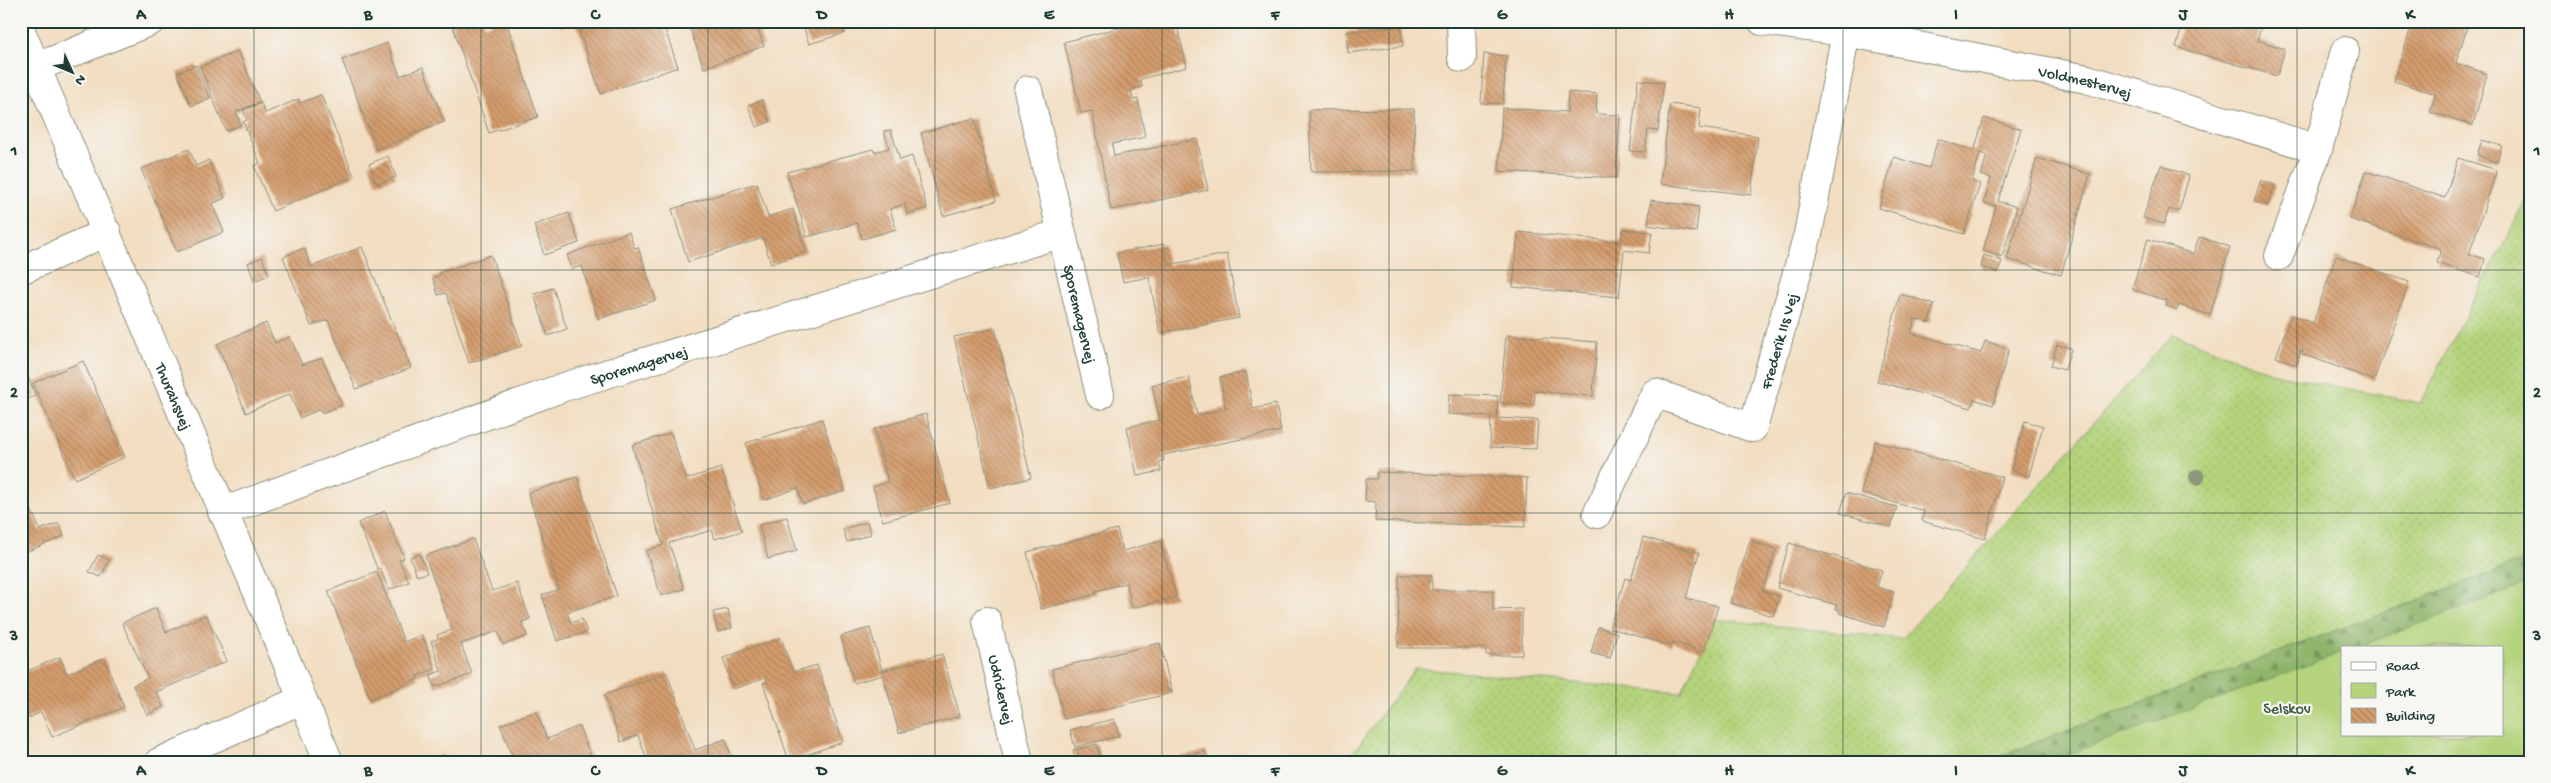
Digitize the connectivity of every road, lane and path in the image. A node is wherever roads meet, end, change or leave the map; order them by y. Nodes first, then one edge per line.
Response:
1 (151, 21) edge
2 (1461, 21) edge
3 (1762, 21) edge
4 (1847, 26) edge
5 (21, 31) edge
6 (2345, 51) dead end
7 (1462, 58) dead end
8 (37, 67) junction
9 (1028, 90) dead end
10 (2318, 149) junction
11 (107, 232) junction
12 (1062, 233) junction
13 (2279, 256) dead end
14 (21, 270) edge
15 (1100, 395) dead end
16 (222, 512) junction
17 (1597, 514) dead end
18 (987, 621) dead end
19 (301, 700) junction
20 (1013, 760) edge
21 (159, 762) edge
22 (329, 762) edge

1 - 8 street
2 - 7 street
3 - 4 street, Voldmestervej
4 - 10 street, Voldmestervej
4 - 17 street, Frederik IIs Vej
5 - 8 street, Thurahsvej
6 - 10 street
8 - 11 street, Thurahsvej
9 - 12 street, Sporemagervej
10 - 13 street
11 - 14 street
11 - 16 street, Thurahsvej
12 - 15 street, Sporemagervej
12 - 16 street, Sporemagervej
16 - 19 street, Thurahsvej
18 - 20 street, Udridervej
19 - 21 street
19 - 22 street, Thurahsvej

